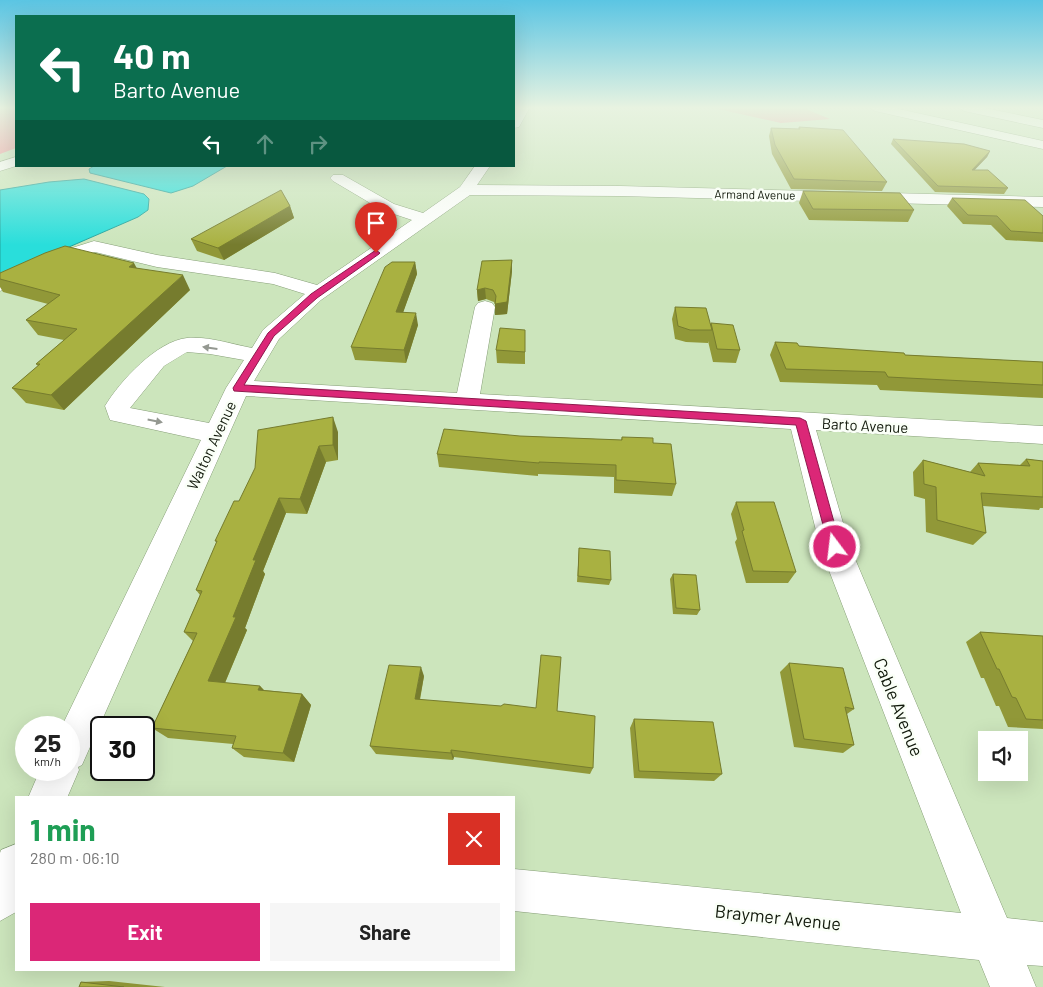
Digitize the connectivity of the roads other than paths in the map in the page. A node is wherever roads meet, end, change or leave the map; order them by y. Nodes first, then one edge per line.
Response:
1 (15, 161) edge
2 (0, 167) edge
3 (482, 167) edge
4 (338, 178) dead end
5 (466, 190) junction
6 (1043, 202) edge
7 (426, 218) junction
8 (0, 285) edge
9 (320, 292) junction
10 (485, 307) dead end
11 (258, 356) junction
12 (238, 388) junction
13 (468, 400) junction
14 (800, 421) junction
15 (216, 434) junction
16 (1043, 435) edge
17 (80, 728) edge
18 (55, 781) edge
19 (49, 796) edge
20 (15, 866) edge
21 (515, 890) edge
22 (0, 899) edge
23 (994, 939) junction
24 (1043, 944) edge
25 (1013, 987) edge

1 - 2 main road
3 - 5 main road, Walton Avenue
4 - 7 main road
5 - 6 main road, Armand Avenue
5 - 7 main road, Walton Avenue
7 - 9 main road, Walton Avenue
8 - 9 main road
9 - 11 main road, Walton Avenue
10 - 13 main road
11 - 12 main road, Walton Avenue
11 -> 15 main road
12 - 13 main road, Barto Avenue
12 - 15 main road, Walton Avenue
13 - 14 main road, Barto Avenue
14 - 16 main road, Barto Avenue
14 - 23 main road, Cable Avenue
15 - 17 main road, Walton Avenue
18 - 19 main road
20 - 22 main road
21 - 23 main road, Braymer Avenue
23 - 24 main road, Braymer Avenue
23 - 25 main road, Cable Avenue

